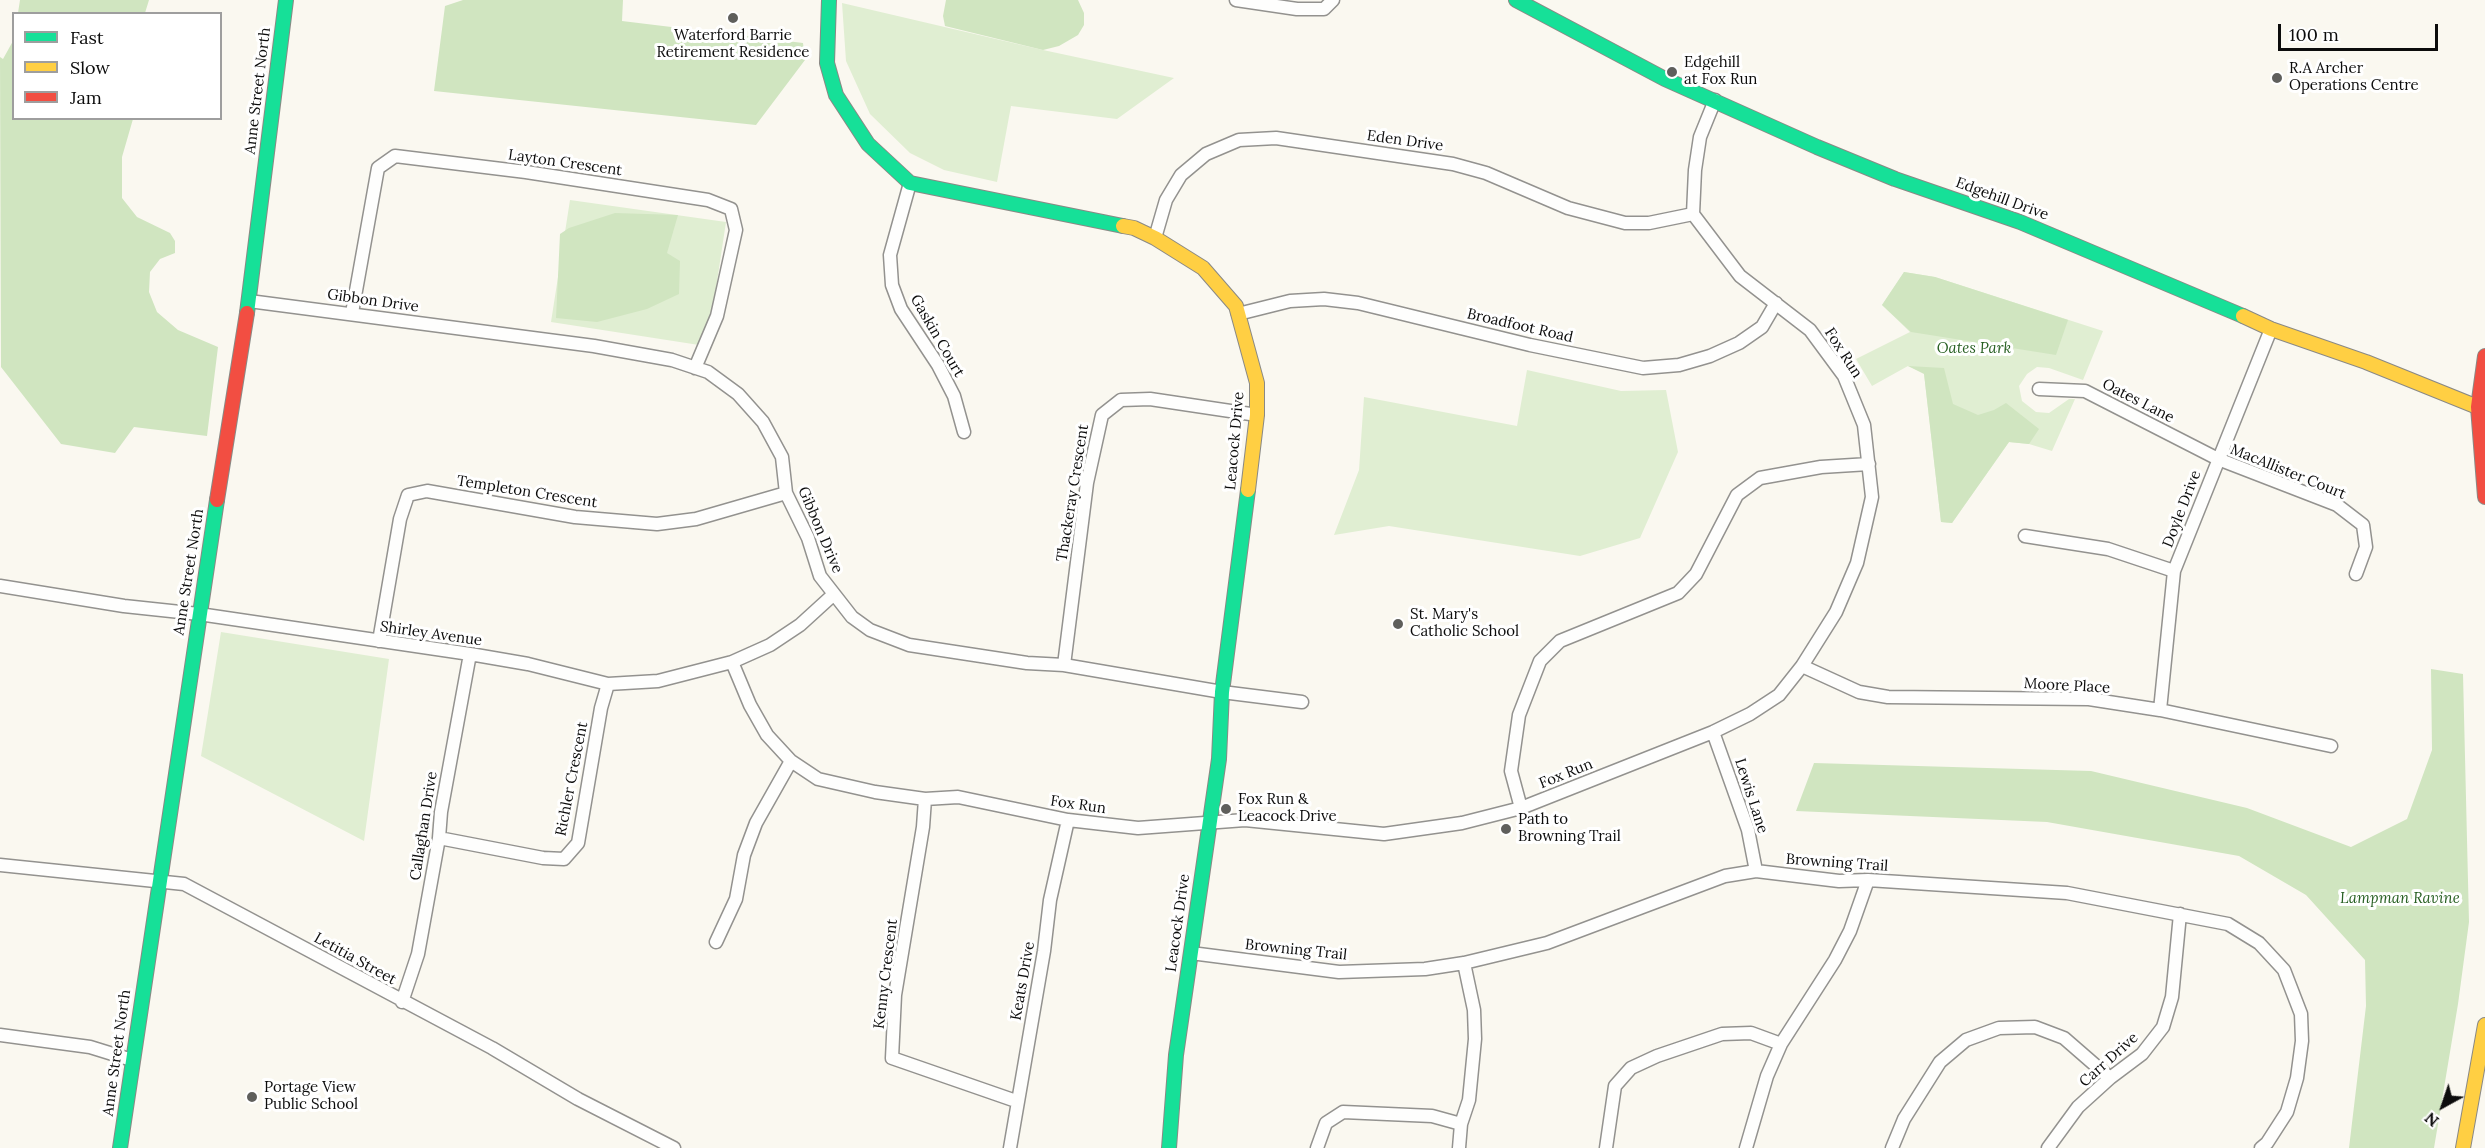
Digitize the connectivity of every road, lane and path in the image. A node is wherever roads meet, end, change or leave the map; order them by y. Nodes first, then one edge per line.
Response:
1 (286, 0) edge
2 (829, 0) edge
3 (1236, 0) edge
4 (1333, 0) edge
5 (1516, 0) edge
6 (1715, 100) junction
7 (910, 183) junction
8 (1693, 214) junction
9 (1155, 238) junction
10 (249, 301) junction
11 (1776, 303) junction
12 (352, 313) junction
13 (1238, 314) junction
14 (2271, 329) junction
15 (2485, 356) edge
16 (695, 368) junction
17 (2039, 389) dead end
18 (2481, 409) edge
19 (1257, 415) junction
20 (964, 432) dead end
21 (2218, 459) junction
22 (1869, 464) junction
23 (2484, 474) edge
24 (786, 494) junction
25 (2485, 497) edge
26 (2025, 536) dead end
27 (2174, 571) junction
28 (2356, 574) dead end
29 (0, 586) edge
30 (834, 594) junction
31 (199, 614) junction
32 (379, 641) junction
33 (470, 654) junction
34 (732, 662) junction
35 (1064, 665) junction
36 (1802, 666) junction
37 (608, 684) junction
38 (1222, 692) junction
39 (1302, 702) dead end
40 (2160, 710) junction
41 (1713, 732) junction
42 (2331, 746) dead end
43 (791, 761) junction
44 (925, 799) junction
45 (1521, 808) junction
46 (1068, 820) junction
47 (1208, 823) junction
48 (439, 838) junction
49 (0, 865) edge
50 (1756, 871) junction
51 (1868, 880) junction
52 (158, 882) junction
53 (2180, 914) junction
54 (716, 942) dead end
55 (1191, 953) junction
56 (1464, 963) junction
57 (402, 1002) junction
58 (2485, 1025) edge
59 (0, 1035) edge
60 (1781, 1044) junction
61 (132, 1060) junction
62 (2110, 1078) junction
63 (1016, 1101) junction
64 (1461, 1124) junction
65 (120, 1148) edge
66 (674, 1148) edge
67 (1010, 1148) edge
68 (1168, 1148) edge
69 (1317, 1148) edge
70 (1459, 1148) edge
71 (1606, 1148) edge
72 (1746, 1148) edge
73 (1892, 1148) edge
74 (2048, 1148) edge
75 (2260, 1148) edge
76 (2463, 1148) edge

1 - 10 street, Anne Street North
2 - 7 street
3 - 4 street
5 - 6 street, Edgehill Drive
6 - 8 street
6 - 14 street, Edgehill Drive
7 - 9 street, Leacock Drive
7 - 20 street, Gaskin Court
8 - 9 street, Eden Drive
8 - 11 street, Fox Run
9 - 13 street, Leacock Drive
10 - 12 street, Gibbon Drive
10 - 31 street, Anne Street North
11 - 13 street, Broadfoot Road
11 - 22 street, Fox Run
12 - 16 street, Gibbon Drive
12 - 16 street, Layton Crescent
13 - 19 street, Leacock Drive
14 - 18 street, Edgehill Drive
14 - 21 street, Doyle Drive
15 - 18 street
16 - 24 street, Gibbon Drive
17 - 21 street, Oates Lane
18 - 23 street
19 - 35 street, Thackeray Crescent
19 - 38 street, Leacock Drive
21 - 27 street, Doyle Drive
21 - 28 street, MacAllister Court
22 - 36 street, Fox Run
22 - 45 street
23 - 25 street
24 - 30 street, Gibbon Drive
24 - 32 street, Templeton Crescent
26 - 27 street
27 - 40 street, Doyle Drive
29 - 31 street, Shirley Avenue
30 - 34 street, Shirley Avenue
30 - 35 street, Gibbon Drive
31 - 32 street, Shirley Avenue
31 - 52 street, Anne Street North
32 - 33 street, Shirley Avenue
33 - 37 street, Shirley Avenue
33 - 48 street, Callaghan Drive
34 - 37 street, Shirley Avenue
34 - 43 street, Fox Run
35 - 38 street, Gibbon Drive
36 - 40 street, Moore Place
36 - 41 street, Fox Run
37 - 48 street, Richler Crescent
38 - 39 street, Gibbon Drive
38 - 47 street, Leacock Drive
40 - 42 street, Moore Place
41 - 45 street, Fox Run
41 - 50 street, Lewis Lane
43 - 44 street, Fox Run
43 - 54 street
44 - 46 street, Fox Run
44 - 63 street, Kenny Crescent
45 - 47 street, Fox Run
46 - 47 street, Fox Run
46 - 63 street, Keats Drive
47 - 55 street, Leacock Drive
48 - 57 street, Callaghan Drive
49 - 52 street, Letitia Street
50 - 51 street, Browning Trail
50 - 56 street, Browning Trail
51 - 53 street, Browning Trail
51 - 60 street
52 - 57 street, Letitia Street
52 - 61 street, Anne Street North
53 - 62 street, Carr Drive
53 - 75 street, Browning Trail
55 - 56 street, Browning Trail
55 - 68 street, Leacock Drive
56 - 64 street
57 - 66 street, Letitia Street
58 - 76 street
59 - 61 street
60 - 71 street
60 - 72 street
61 - 65 street, Anne Street North
62 - 73 street
62 - 74 street, Carr Drive
63 - 67 street, Keats Drive
64 - 69 street
64 - 70 street

